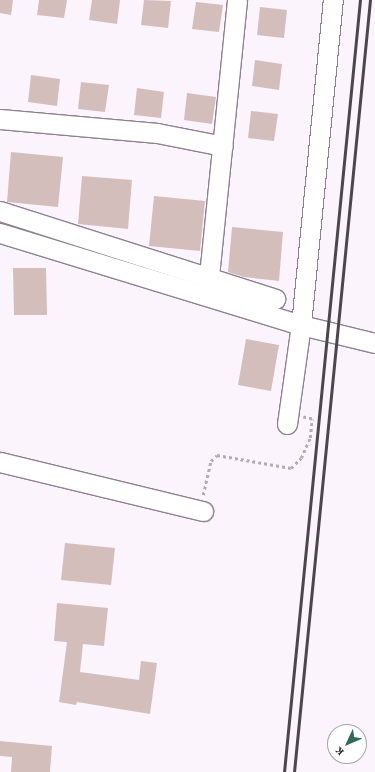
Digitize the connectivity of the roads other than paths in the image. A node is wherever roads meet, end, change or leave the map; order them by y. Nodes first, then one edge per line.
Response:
1 (237, 0) edge
2 (333, 0) edge
3 (0, 119) edge
4 (223, 146) junction
5 (0, 211) edge
6 (0, 233) edge
7 (209, 276) junction
8 (276, 299) dead end
9 (301, 325) junction
10 (375, 343) edge
11 (288, 419) road end
12 (0, 462) edge
13 (203, 504) road end

1 - 4 street
2 - 9 street
3 - 4 street
4 - 7 street
5 - 7 street
6 - 9 street
7 - 8 street
9 - 10 street
9 - 11 street
12 - 13 street

